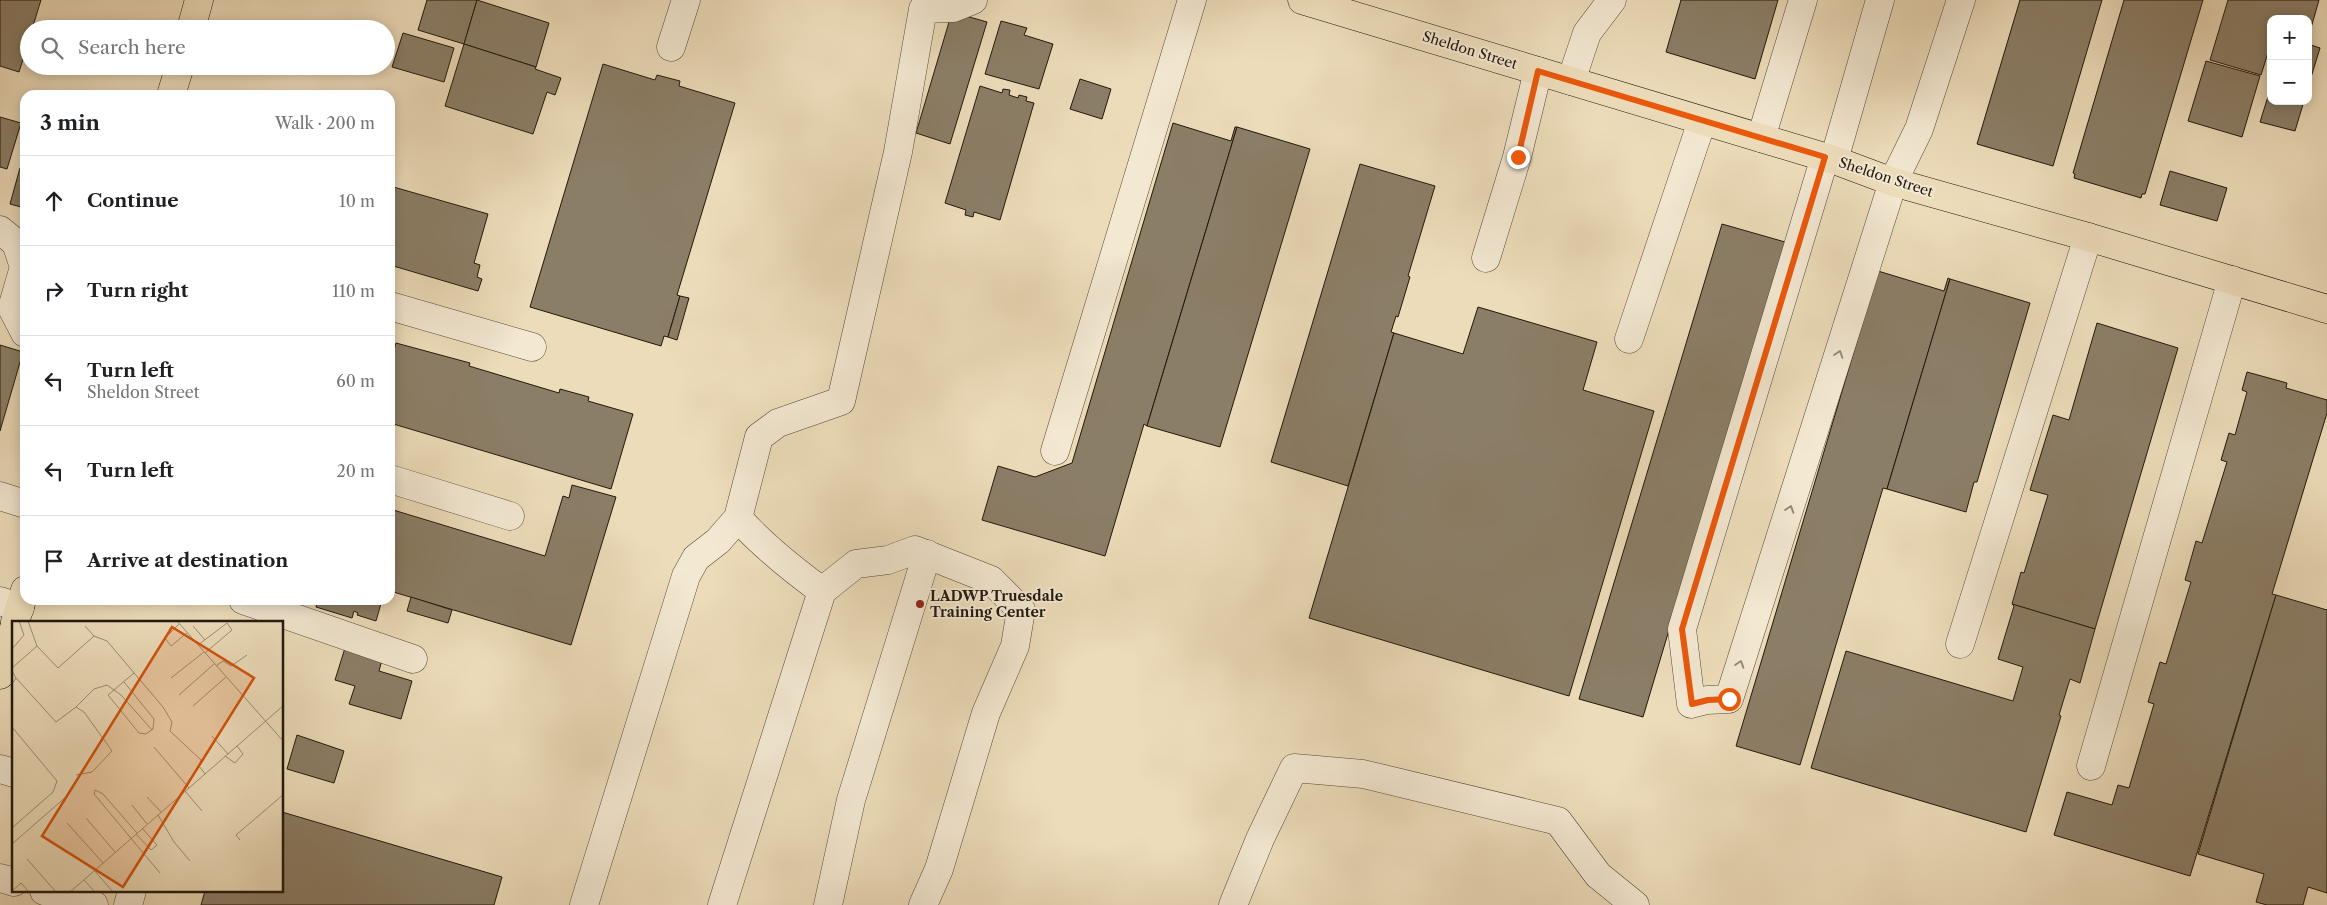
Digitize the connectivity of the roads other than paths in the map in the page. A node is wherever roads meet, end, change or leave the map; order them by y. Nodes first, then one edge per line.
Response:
1 (199, 0) edge
2 (686, 0) edge
3 (973, 0) edge
4 (1192, 0) edge
5 (1302, 0) edge
6 (1612, 0) edge
7 (1803, 0) edge
8 (1880, 0) edge
9 (1961, 0) edge
10 (193, 20) edge
11 (671, 47) dead end
12 (1538, 71) junction
13 (178, 75) edge
14 (1571, 81) junction
15 (173, 90) edge
16 (1702, 121) junction
17 (1761, 138) junction
18 (1830, 159) junction
19 (1893, 182) junction
20 (0, 230) edge
21 (2088, 237) junction
22 (20, 256) edge
23 (1486, 258) dead end
24 (2232, 280) junction
25 (20, 281) edge
26 (395, 307) edge
27 (2327, 309) edge
28 (20, 323) edge
29 (1629, 339) dead end
30 (532, 347) dead end
31 (1055, 452) dead end
32 (395, 482) edge
33 (0, 496) edge
34 (20, 502) edge
35 (510, 516) dead end
36 (738, 518) junction
37 (927, 554) junction
38 (822, 591) junction
39 (257, 605) edge
40 (12, 623) edge
41 (1960, 644) dead end
42 (413, 659) dead end
43 (0, 675) edge
44 (2091, 766) dead end
45 (48, 892) edge
46 (132, 892) edge
47 (94, 905) edge
48 (128, 905) edge
49 (584, 905) edge
50 (722, 905) edge
51 (828, 905) edge
52 (923, 905) edge
53 (1232, 905) edge
54 (1635, 905) edge

1 - 10 main road
2 - 11 lane
3 - 36 lane
4 - 31 lane
5 - 12 main road, Sheldon Street
6 - 14 lane
7 - 17 lane
8 - 18 lane
9 - 19 lane
12 - 14 main road, Sheldon Street
12 - 23 lane
13 - 15 main road
14 - 16 main road, Sheldon Street
16 - 17 main road, Sheldon Street
16 - 29 lane
17 - 18 main road, Sheldon Street
18 - 19 main road, Sheldon Street
18 -> 19 lane
19 - 21 main road, Sheldon Street
20 - 22 lane
21 - 24 main road, Sheldon Street
21 - 41 lane
24 - 27 main road, Sheldon Street
24 - 44 lane
25 - 28 lane
26 - 30 lane
32 - 35 lane
33 - 34 lane
36 - 38 lane
36 - 49 lane
37 - 38 lane
37 - 51 lane
37 - 52 lane
38 - 50 lane
39 - 42 lane
40 - 43 main road
45 - 47 lane
46 - 48 lane
53 - 54 lane

